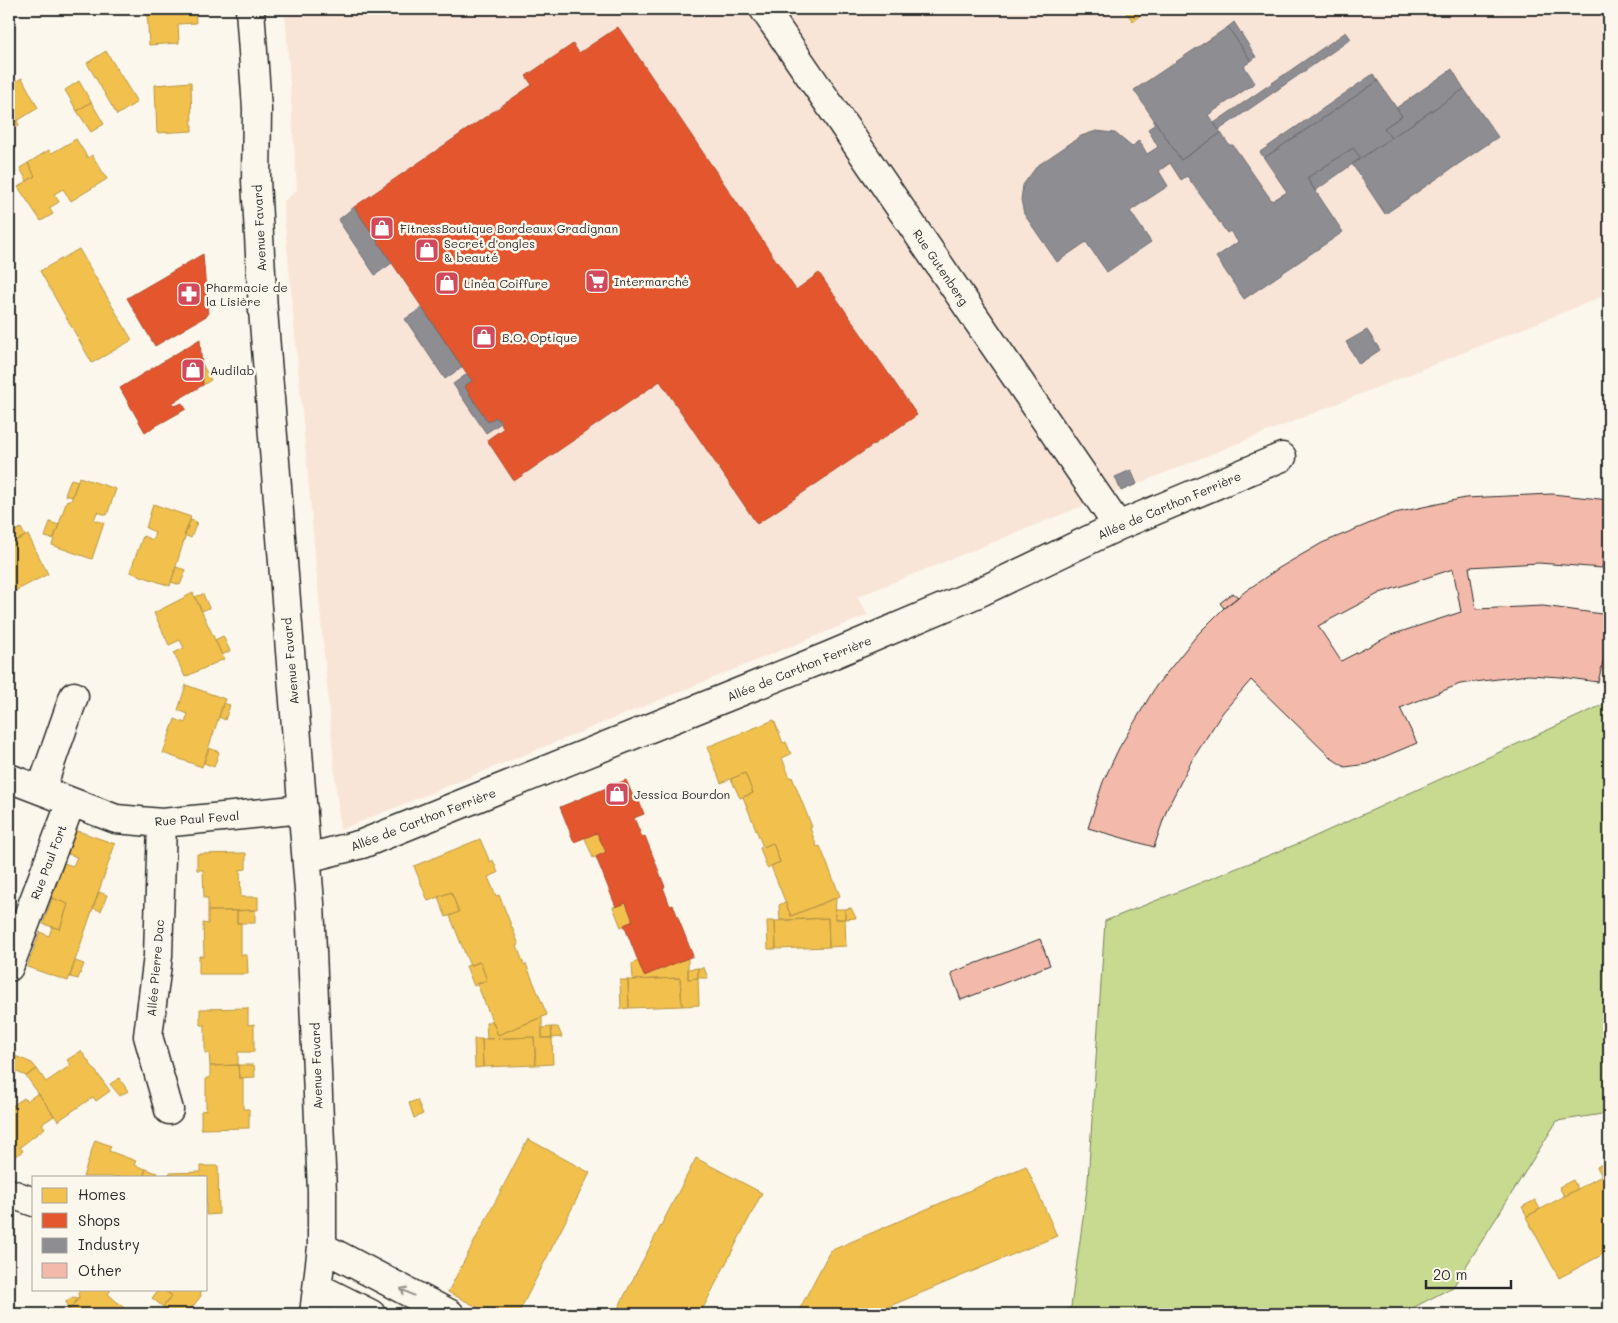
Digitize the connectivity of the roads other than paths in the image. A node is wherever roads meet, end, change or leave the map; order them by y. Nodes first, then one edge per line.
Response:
1 (250, 9) edge
2 (764, 9) edge
3 (1282, 457) dead end
4 (1118, 526) junction
5 (74, 696) dead end
6 (9, 780) edge
7 (41, 790) junction
8 (71, 802) junction
9 (303, 809) junction
10 (162, 823) junction
11 (307, 858) junction
12 (17, 918) edge
13 (9, 967) edge
14 (169, 1110) dead end
15 (9, 1193) edge
16 (32, 1201) edge
17 (322, 1247) junction
18 (316, 1301) edge
19 (371, 1314) edge
20 (450, 1314) edge

1 - 9 street, Avenue Favard
2 - 4 street, Rue Gutenberg
3 - 4 street, Allée de Carthon Ferrière
4 - 11 street, Allée de Carthon Ferrière
5 - 7 street
6 - 7 street, Rue Paul Feval
7 - 8 street, Rue Paul Feval
8 - 10 street, Rue Paul Feval
8 - 12 street, Rue Paul Fort
9 - 10 street, Rue Paul Feval
9 - 11 street, Avenue Favard
10 - 14 street, Allée Pierre Dac
11 - 17 street, Avenue Favard
12 - 13 street, Rue Paul Fort
15 - 16 street
17 - 18 street, Avenue Favard
20 -> 17 street
18 - 19 street

